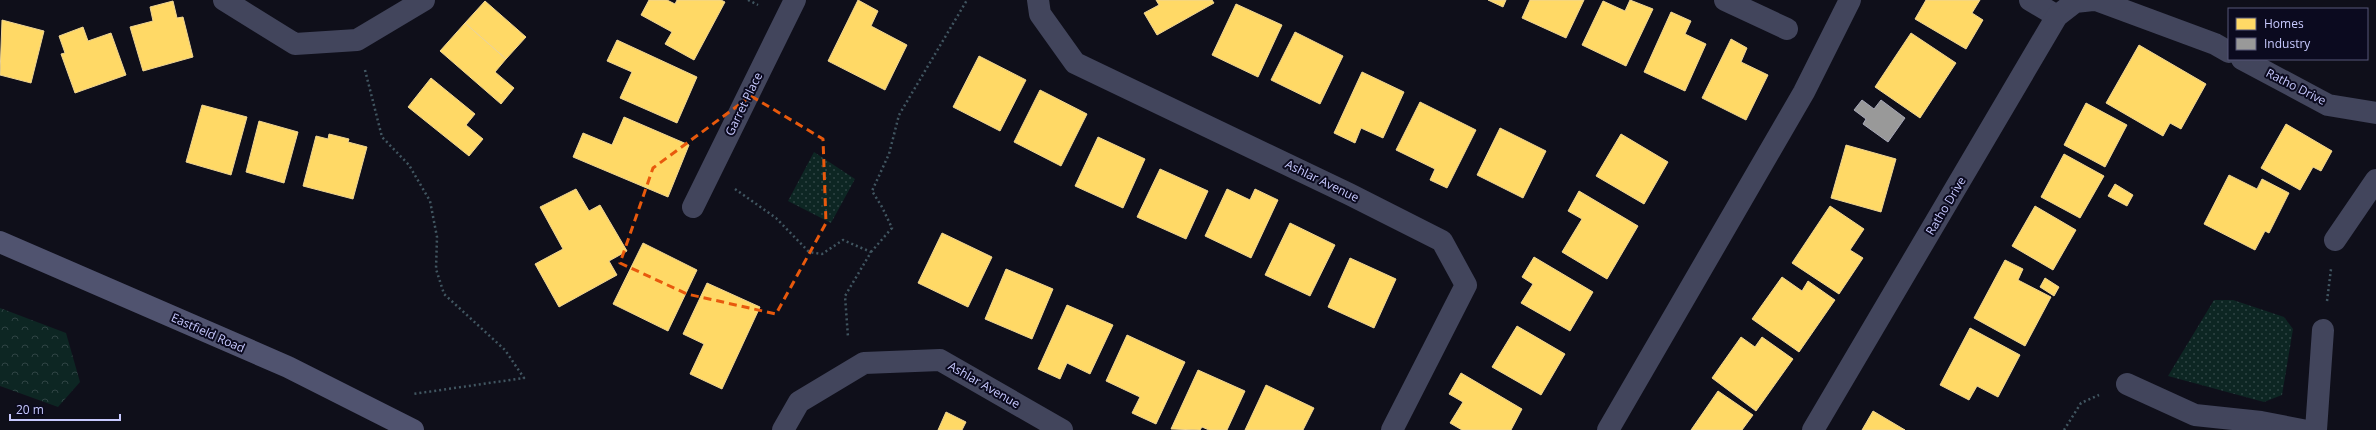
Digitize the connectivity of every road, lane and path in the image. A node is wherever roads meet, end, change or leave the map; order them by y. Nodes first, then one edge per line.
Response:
1 (224, 0) edge
2 (424, 0) edge
3 (795, 0) edge
4 (967, 0) edge
5 (1038, 0) edge
6 (1725, 0) edge
7 (1850, 0) edge
8 (2030, 0) edge
9 (2093, 0) edge
10 (2096, 0) edge
11 (2057, 16) junction
12 (1787, 29) dead end
13 (357, 40) junction
14 (2228, 51) edge
15 (2244, 60) edge
16 (2376, 112) edge
17 (710, 172) junction
18 (2376, 180) edge
19 (693, 208) dead end
20 (2335, 240) joint
21 (0, 242) edge
22 (871, 252) junction
23 (2323, 330) joint
24 (864, 363) junction
25 (2127, 384) joint
26 (380, 413) junction
27 (413, 430) edge
28 (783, 430) edge
29 (1062, 430) edge
30 (1392, 430) edge
31 (1608, 430) edge
32 (1813, 430) edge
33 (2064, 430) edge
34 (2302, 430) edge
35 (2316, 430) edge

1 - 13 street
2 - 13 street
3 - 17 street, Garret Place
4 - 22 path
5 - 30 street, Ashlar Avenue
6 - 12 street
7 - 31 street
8 - 11 street
9 - 11 street, Ratho Drive
10 - 14 street
11 - 32 street, Ratho Drive
13 - 26 path
15 - 16 street, Ratho Drive
17 - 19 street, Garret Place
17 - 22 path
18 - 20 street
20 - 23 path
21 - 26 street, Eastfield Road
22 - 24 path
23 - 35 street
24 - 28 street, Ashlar Avenue
24 - 29 street, Ashlar Avenue
25 - 33 path
25 - 34 street
26 - 27 street, Eastfield Road

